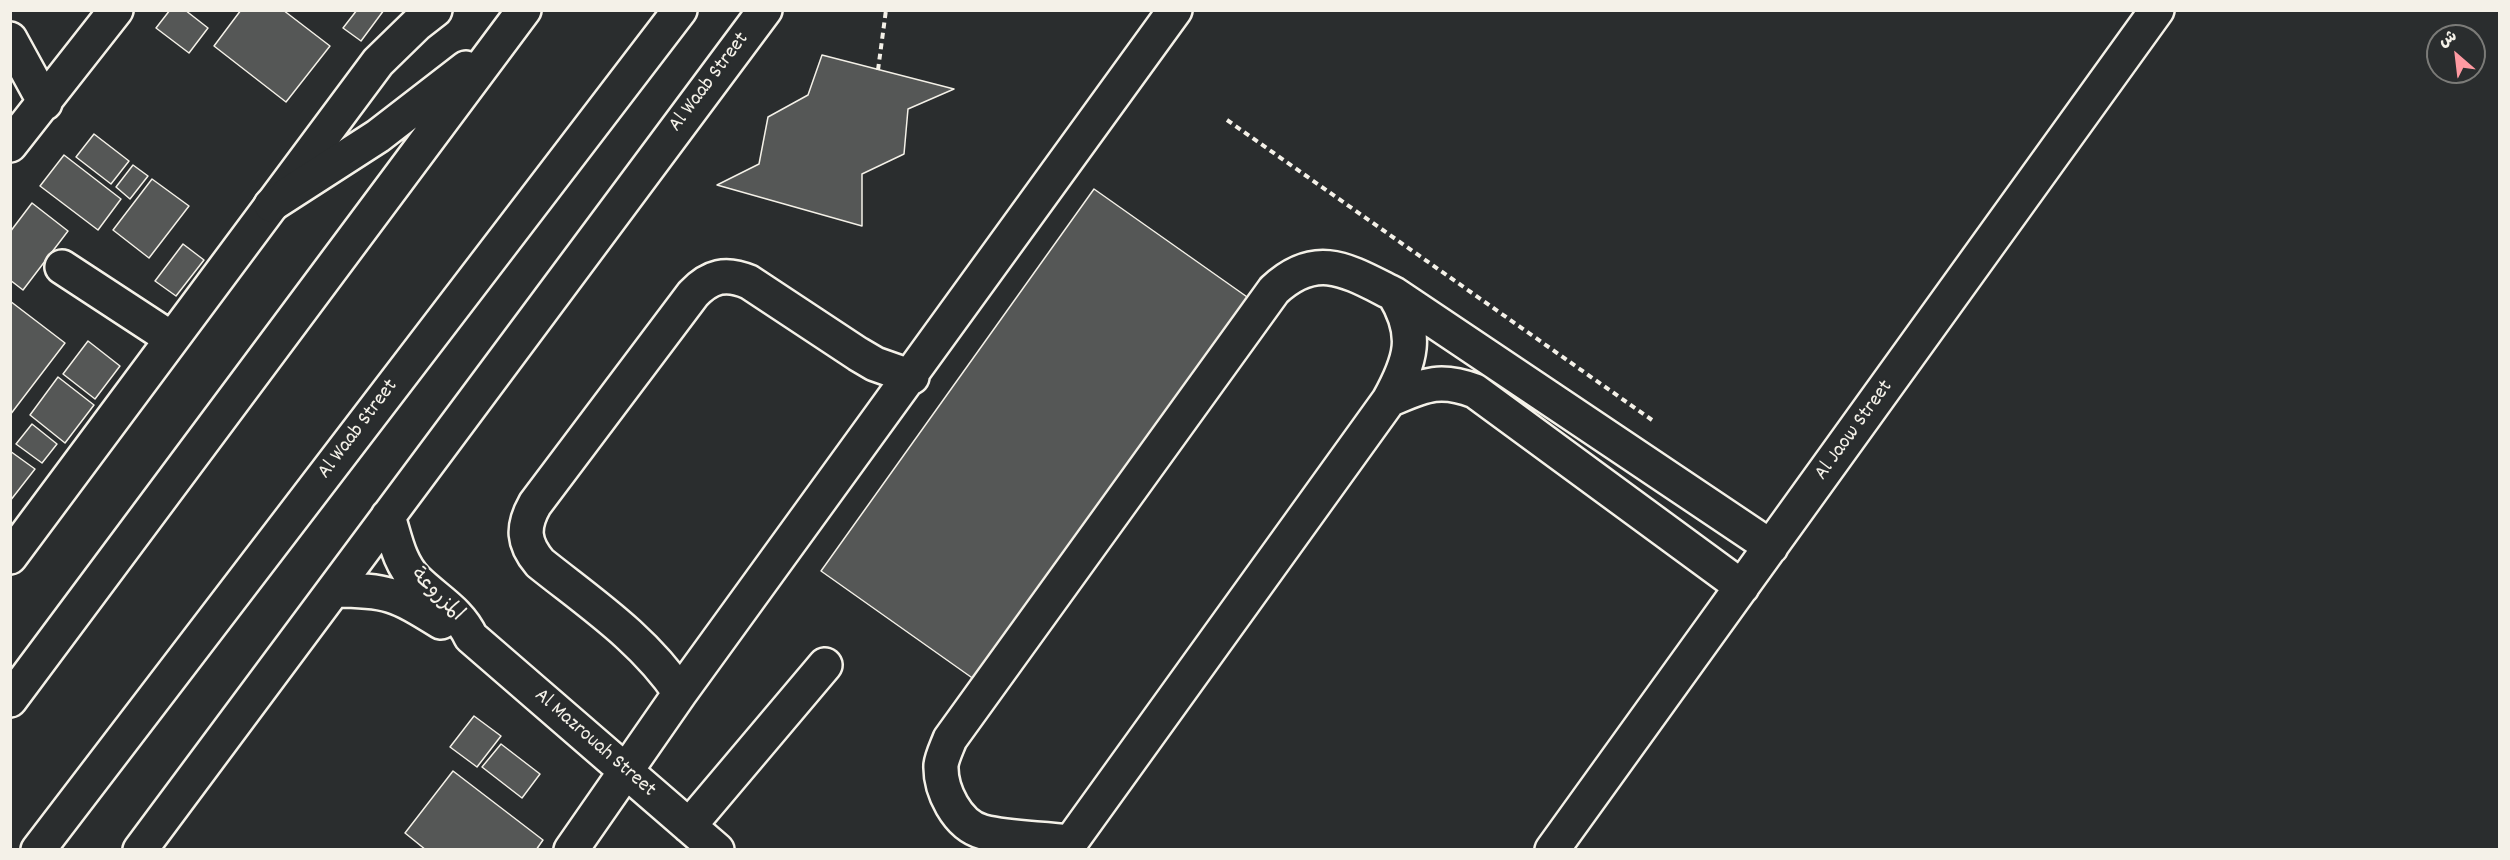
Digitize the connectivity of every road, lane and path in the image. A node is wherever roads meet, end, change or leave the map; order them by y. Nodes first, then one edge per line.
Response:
1 (116, 10) edge
2 (435, 10) edge
3 (680, 10) edge
4 (765, 10) edge
5 (886, 10) edge
6 (1175, 10) edge
7 (2157, 10) edge
8 (517, 20) edge
9 (10, 39) edge
10 (878, 70) dead end
11 (45, 103) junction
12 (1227, 120) dead end
13 (10, 146) edge
14 (271, 205) junction
15 (63, 267) dead end
16 (1394, 294) junction
17 (172, 339) junction
18 (912, 377) junction
19 (1389, 400) junction
20 (1656, 422) dead end
21 (388, 516) junction
22 (1772, 547) junction
23 (10, 557) edge
24 (1742, 587) junction
25 (334, 590) junction
26 (471, 637) junction
27 (825, 665) dead end
28 (680, 693) junction
29 (10, 700) edge
30 (625, 772) junction
31 (689, 826) junction
32 (1067, 846) edge
33 (38, 849) edge
34 (140, 849) edge
35 (571, 849) edge
36 (717, 849) edge
37 (1552, 849) edge

1 - 11 street
2 - 14 street
3 - 33 street, Al Waab Street
4 - 21 street, Al Waab Street
5 - 10 path
6 - 18 street
7 - 22 street, Al Jaow Street
8 - 14 street
8 - 29 street
9 - 11 street
11 - 13 street
12 - 20 path
14 - 17 street
15 - 17 street
16 - 19 street
16 - 22 street
16 - 32 street
17 - 23 street
18 - 28 street
18 - 28 street
19 - 24 street
19 - 32 street
21 - 25 street, Al Waab Street
21 - 26 street, المزروعة
22 - 24 street, Al Jaow Street
24 - 37 street, Al Jaow Street
25 - 26 street, المزروعة
25 - 34 street, Al Waab Street
26 - 30 street, Al Mazrouah Street
27 - 31 street
28 - 30 street
30 - 31 street, Al Mazrouah Street
30 - 35 street
31 - 36 street, Al Mazrouah Street

